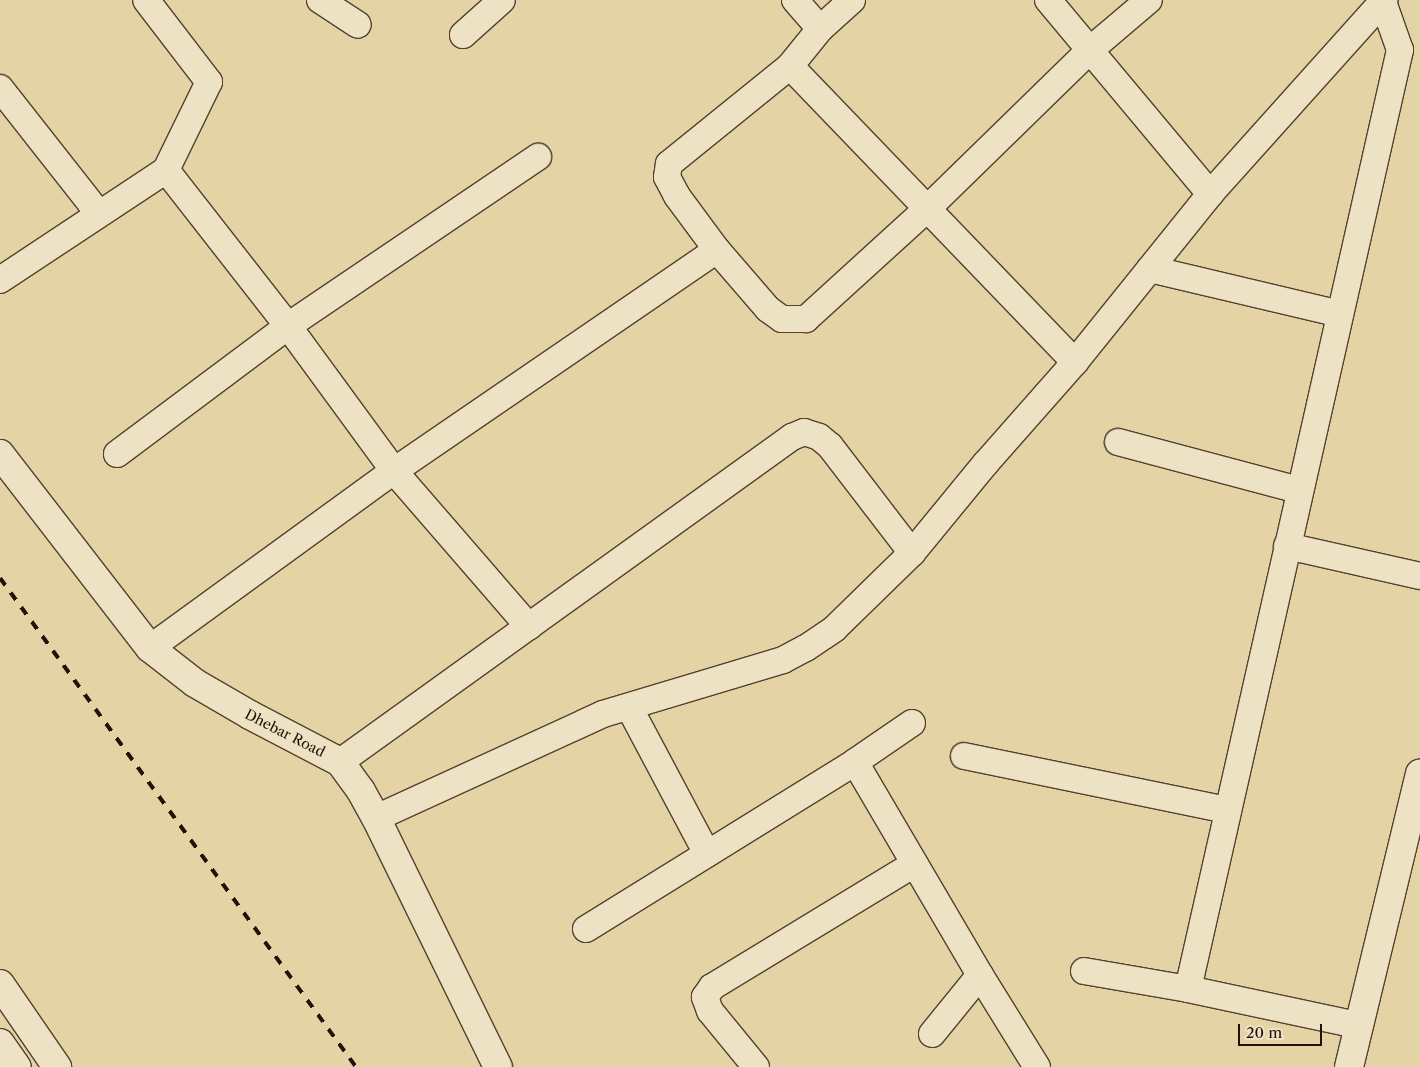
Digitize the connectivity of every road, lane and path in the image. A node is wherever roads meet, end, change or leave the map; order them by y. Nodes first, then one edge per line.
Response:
1 (146, 0) edge
2 (320, 0) edge
3 (502, 0) edge
4 (795, 0) edge
5 (852, 0) edge
6 (1048, 0) edge
7 (1149, 0) edge
8 (1384, 1) edge
9 (358, 25) dead end
10 (820, 29) junction
11 (463, 35) dead end
12 (1090, 50) junction
13 (1410, 54) edge
14 (790, 66) junction
15 (0, 88) edge
16 (538, 157) dead end
17 (166, 170) junction
18 (1210, 194) junction
19 (928, 208) junction
20 (99, 214) junction
21 (717, 250) junction
22 (1150, 269) junction
23 (0, 280) edge
24 (1340, 314) junction
25 (288, 326) junction
26 (1076, 362) junction
27 (1118, 442) dead end
28 (0, 454) edge
29 (117, 454) dead end
30 (394, 472) junction
31 (1299, 490) junction
32 (1287, 546) junction
33 (912, 553) junction
34 (1420, 576) edge
35 (529, 627) junction
36 (150, 648) junction
37 (628, 707) junction
38 (912, 723) dead end
39 (964, 756) dead end
40 (340, 762) junction
41 (854, 762) junction
42 (1420, 773) edge
43 (1228, 810) junction
44 (376, 818) junction
45 (706, 854) junction
46 (914, 864) junction
47 (586, 929) dead end
48 (1084, 972) dead end
49 (980, 975) junction
50 (0, 984) edge
51 (1188, 989) junction
52 (1358, 1026) junction
53 (932, 1034) dead end
54 (0, 1043) edge
55 (51, 1058) edge
56 (18, 1067) edge
57 (498, 1067) edge
58 (756, 1067) edge
59 (1037, 1067) edge
60 (1349, 1067) edge

1 - 17 street
2 - 9 street
3 - 11 street
4 - 10 street
5 - 10 street
6 - 12 street
7 - 12 street
8 - 13 street
8 - 18 street
10 - 14 street
12 - 18 street
12 - 19 street
13 - 24 street
14 - 19 street
14 - 21 street
15 - 20 street
16 - 25 street
17 - 20 street
17 - 25 street
18 - 22 street
19 - 21 street
19 - 26 street
20 - 23 street
21 - 30 street
22 - 24 street
22 - 26 street
24 - 31 street
25 - 29 street
25 - 30 street
26 - 33 street
27 - 31 street
28 - 36 street, Dhebar Road
30 - 35 street
30 - 36 street
31 - 32 street
32 - 34 street
32 - 43 street
33 - 35 street
33 - 37 street
35 - 40 street
36 - 40 street, Dhebar Road
37 - 44 street
37 - 45 street
38 - 41 street
39 - 43 street
40 - 44 street, Dhebar Road
41 - 45 street
41 - 46 street
42 - 52 street
43 - 51 street
44 - 57 street, Dhebar Road
45 - 47 street
46 - 49 street
46 - 58 street
48 - 51 street
49 - 53 street
49 - 59 street
50 - 55 street
51 - 52 street
52 - 60 street
54 - 56 street
55 - 56 street

